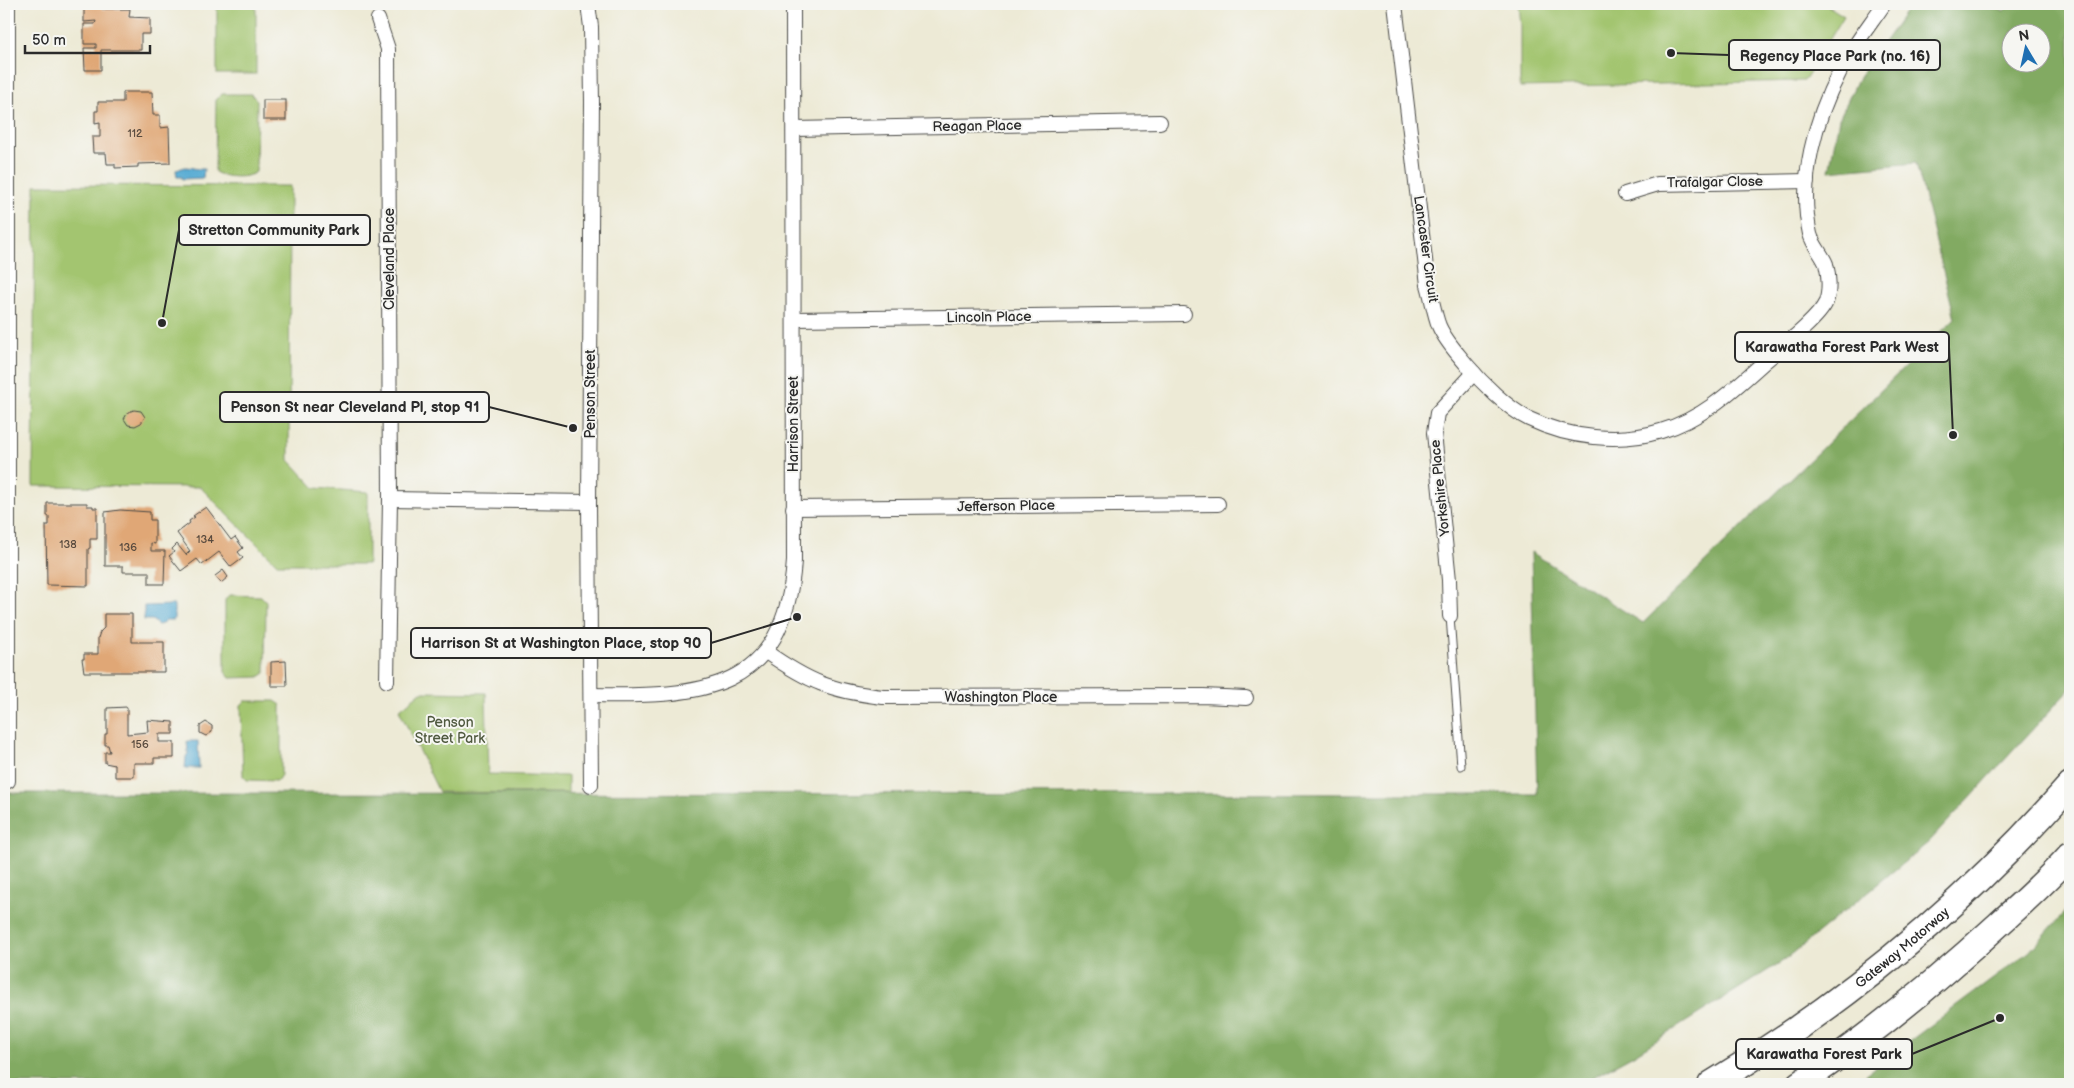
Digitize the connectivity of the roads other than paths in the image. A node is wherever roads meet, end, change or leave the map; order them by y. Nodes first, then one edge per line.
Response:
1 (8, 4) edge
2 (588, 4) edge
3 (793, 4) edge
4 (1395, 4) edge
5 (1884, 4) edge
6 (378, 19) dead end
7 (1160, 122) dead end
8 (794, 129) junction
9 (1807, 181) junction
10 (1625, 194) dead end
11 (1184, 314) dead end
12 (794, 319) junction
13 (1474, 373) junction
14 (390, 499) junction
15 (589, 502) junction
16 (1218, 504) dead end
17 (793, 508) junction
18 (1450, 616) joint
19 (766, 652) junction
20 (387, 681) dead end
21 (591, 695) junction
22 (1246, 698) dead end
23 (1461, 766) dead end
24 (8, 782) dead end
25 (591, 785) dead end
26 (2070, 785) edge
27 (2070, 855) edge
28 (1711, 1084) edge
29 (1800, 1084) edge

1 - 24 street
2 - 15 street, Penson Street
3 - 8 street, Harrison Street
4 - 13 street, Lancaster Circuit
5 - 9 street, Lancaster Circuit
6 - 14 street, Cleveland Place
7 - 8 street, Reagan Place
8 - 12 street, Harrison Street
9 - 10 street, Trafalgar Close
9 - 13 street, Lancaster Circuit
11 - 12 street, Lincoln Place
12 - 17 street, Harrison Street
13 - 18 street, Yorkshire Place
14 - 15 street
14 - 20 street, Cleveland Place
15 - 21 street, Penson Street
16 - 17 street, Jefferson Place
17 - 19 street, Harrison Street
18 - 23 lane
19 - 21 street, Harrison Street
19 - 22 street, Washington Place
21 - 25 street, Penson Street
26 - 28 highway, Gateway Motorway
27 - 29 highway

